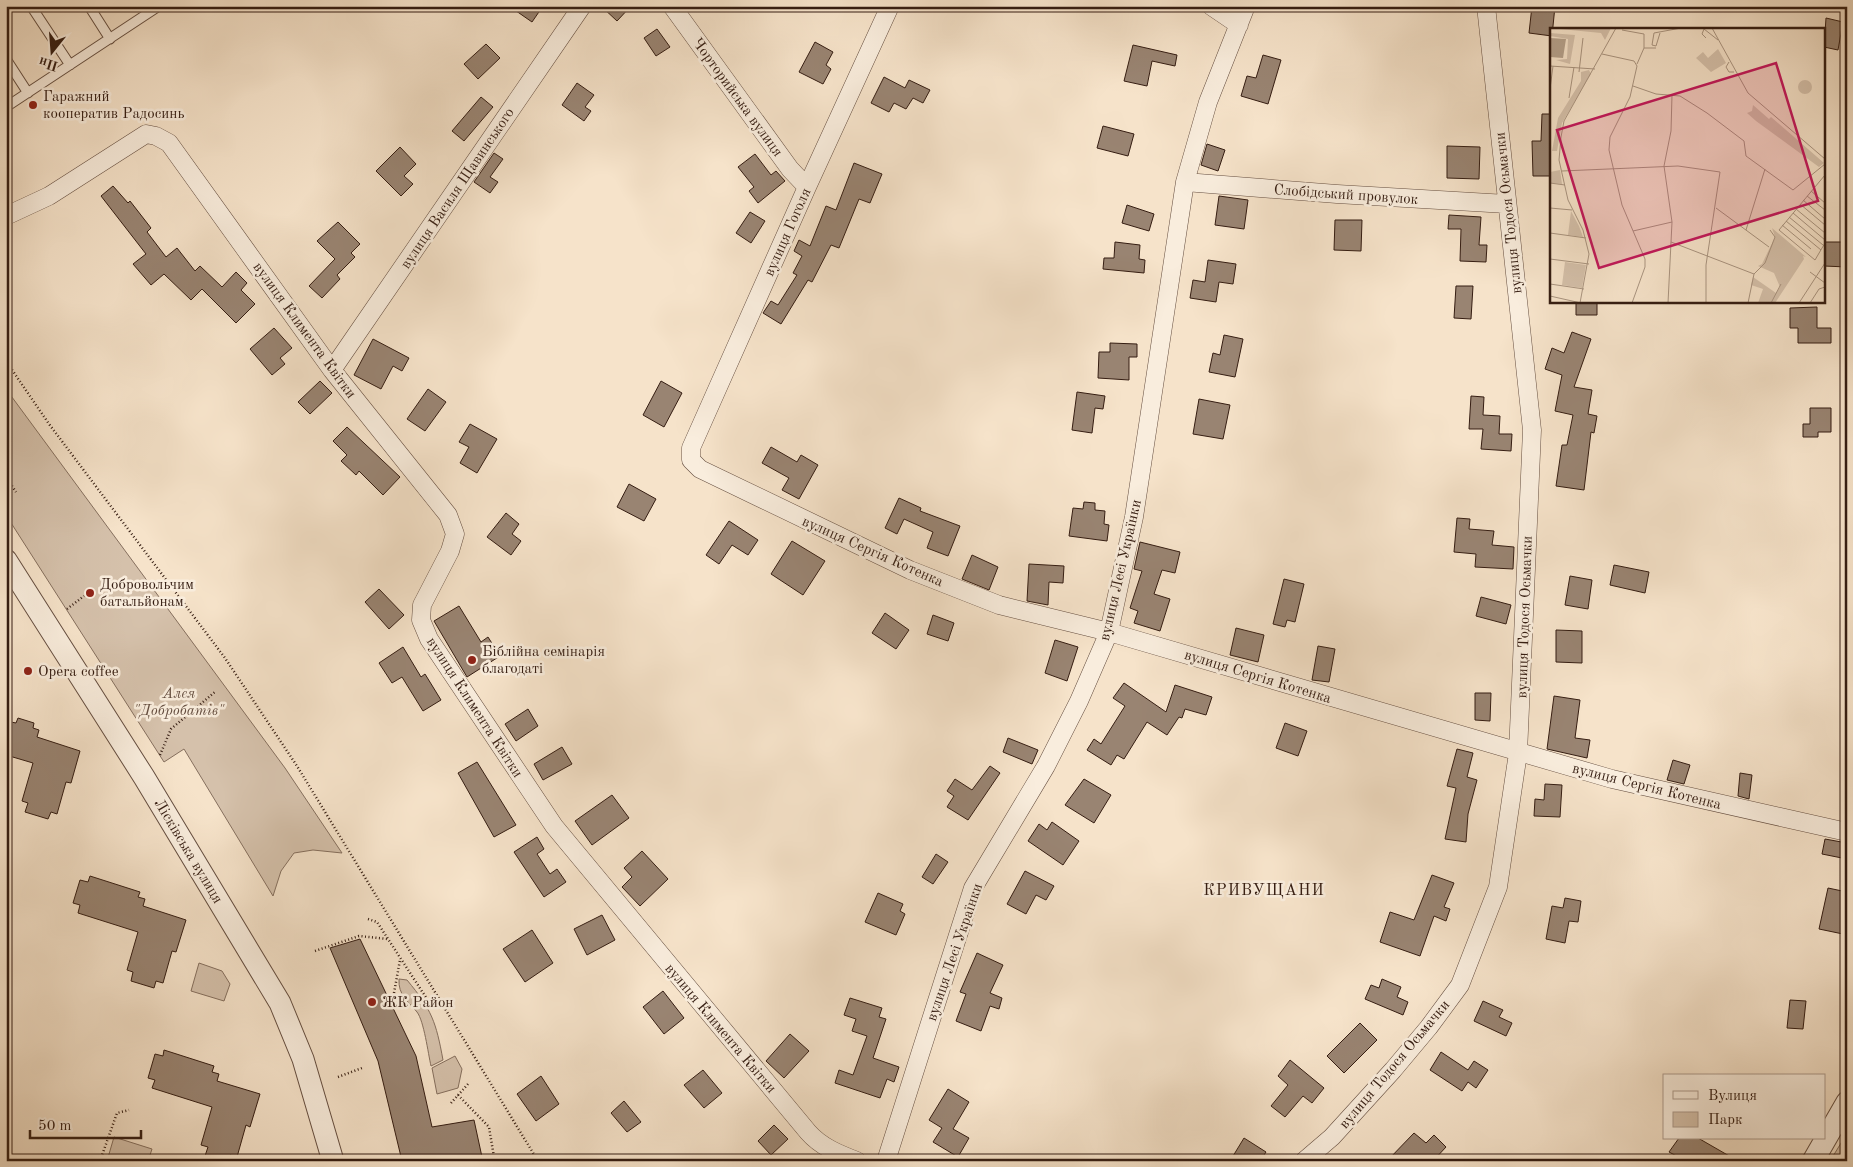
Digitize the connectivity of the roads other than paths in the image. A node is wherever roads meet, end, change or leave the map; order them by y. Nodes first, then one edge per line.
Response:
1 (31, 6) edge
2 (89, 6) edge
3 (159, 6) edge
4 (582, 6) edge
5 (672, 6) edge
6 (890, 6) edge
7 (1211, 6) edge
8 (1246, 6) edge
9 (1486, 6) edge
10 (144, 10) edge
11 (1239, 25) junction
12 (110, 38) junction
13 (6, 59) edge
14 (70, 65) junction
15 (28, 93) junction
16 (6, 107) edge
17 (1185, 182) junction
18 (807, 187) junction
19 (1507, 204) junction
20 (6, 216) edge
21 (332, 370) junction
22 (691, 460) joint
23 (6, 560) edge
24 (1109, 632) junction
25 (1518, 753) junction
26 (1847, 832) edge
27 (1847, 1102) edge
28 (1826, 1138) edge
29 (1825, 1140) edge
30 (333, 1161) edge
31 (857, 1161) edge
32 (886, 1161) edge
33 (1304, 1161) edge
34 (1813, 1161) edge

1 - 14 lane
2 - 12 lane
3 - 10 lane
4 - 21 street, вулиця Василя Щавинського
5 - 18 street, Чорторийська вулиця
6 - 18 street, вулиця Гоголя
7 - 11 street
8 - 11 street, вулиця Лесі Українки
9 - 19 street, вулиця Тодося Осьмачки
10 - 12 lane
11 - 17 street, вулиця Лесі Українки
12 - 14 lane
13 - 15 lane
14 - 15 lane
15 - 16 lane
17 - 19 street, Слобідський провулок
17 - 24 street, вулиця Лесі Українки
18 - 22 street, вулиця Гоголя
19 - 25 street, вулиця Тодося Осьмачки
20 - 21 street, вулиця Климента Квітки
21 - 31 street, вулиця Климента Квітки
22 - 24 street, вулиця Сергія Котенка
23 - 30 street, Лісківська вулиця
24 - 25 street, вулиця Сергія Котенка
24 - 32 street, вулиця Лесі Українки
25 - 26 street, вулиця Сергія Котенка
25 - 33 street, вулиця Тодося Осьмачки
27 - 28 street
29 - 34 street

